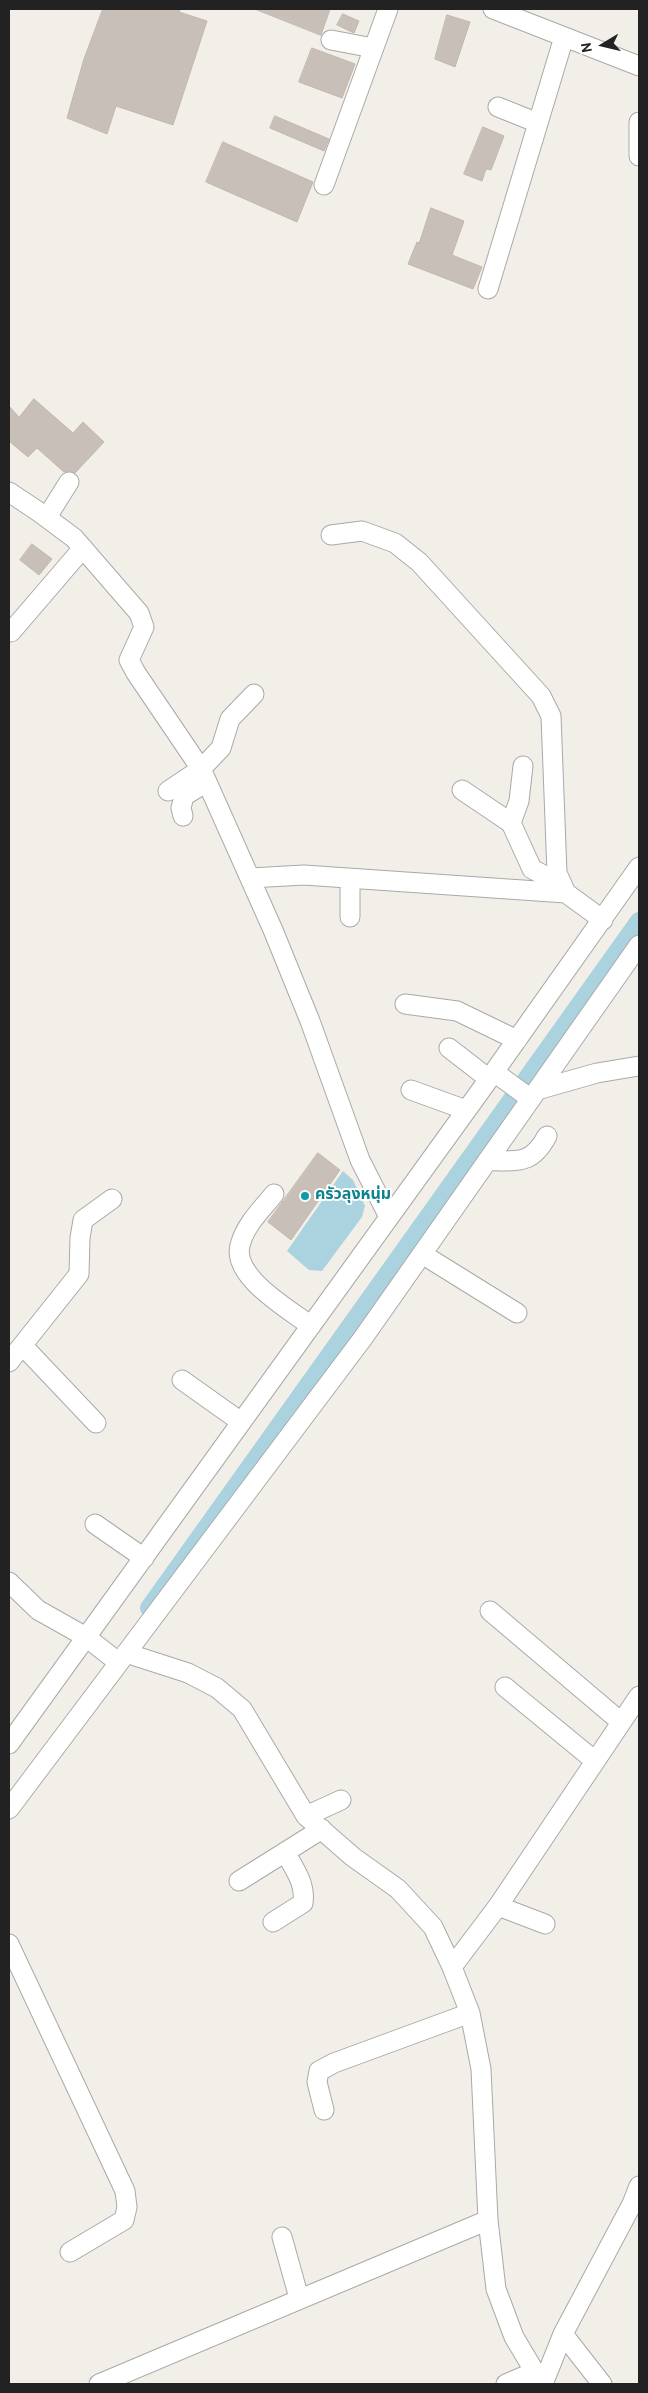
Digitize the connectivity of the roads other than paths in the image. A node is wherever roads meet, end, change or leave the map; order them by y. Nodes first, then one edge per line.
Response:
1 (388, 9) edge
2 (493, 9) edge
3 (564, 37) junction
4 (331, 40) dead end
5 (373, 48) junction
6 (639, 66) edge
7 (498, 108) dead end
8 (639, 122) edge
9 (538, 123) junction
10 (639, 156) edge
11 (324, 185) dead end
12 (488, 289) dead end
13 (68, 482) dead end
14 (9, 492) edge
15 (46, 517) junction
16 (331, 535) dead end
17 (83, 548) junction
18 (11, 632) dead end
19 (254, 694) dead end
20 (523, 766) dead end
21 (204, 776) junction
22 (168, 790) dead end
23 (462, 790) dead end
24 (183, 816) dead end
25 (511, 823) junction
26 (639, 867) edge
27 (250, 878) junction
28 (350, 879) junction
29 (563, 888) junction
30 (350, 916) dead end
31 (602, 920) junction
32 (639, 945) edge
33 (405, 1004) dead end
34 (517, 1040) junction
35 (450, 1048) dead end
36 (639, 1066) edge
37 (495, 1077) junction
38 (411, 1090) dead end
39 (530, 1093) junction
40 (466, 1110) junction
41 (547, 1136) dead end
42 (487, 1162) junction
43 (274, 1194) dead end
44 (112, 1199) dead end
45 (389, 1217) junction
46 (422, 1254) junction
47 (518, 1313) dead end
48 (311, 1326) junction
49 (23, 1346) junction
50 (9, 1362) edge
51 (182, 1380) dead end
52 (241, 1422) junction
53 (96, 1423) dead end
54 (95, 1524) dead end
55 (144, 1558) junction
56 (9, 1582) edge
57 (490, 1611) dead end
58 (89, 1640) junction
59 (120, 1658) junction
60 (505, 1687) dead end
61 (639, 1696) edge
62 (621, 1722) junction
63 (9, 1744) edge
64 (595, 1760) junction
65 (341, 1800) dead end
66 (9, 1809) edge
67 (306, 1816) junction
68 (322, 1830) junction
69 (285, 1852) junction
70 (239, 1880) dead end
71 (498, 1906) junction
72 (273, 1922) dead end
73 (545, 1924) dead end
74 (9, 1944) edge
75 (452, 1967) junction
76 (470, 2012) junction
77 (324, 2110) dead end
78 (639, 2186) edge
79 (635, 2211) edge
80 (488, 2220) junction
81 (282, 2237) dead end
82 (70, 2252) dead end
83 (299, 2298) junction
84 (563, 2334) junction
85 (540, 2380) edge
86 (99, 2384) edge
87 (506, 2384) edge
88 (602, 2384) edge

1 - 5 street
2 - 3 street
3 - 6 street
3 - 9 street
4 - 5 street
5 - 11 street
7 - 9 street
8 - 10 street
9 - 12 street
13 - 15 street
14 - 15 street
15 - 17 street
16 - 29 street
17 - 18 street
17 - 21 street
19 - 21 street
20 - 25 street
21 - 22 street
21 - 24 street
21 - 27 street
23 - 25 street
25 - 29 street
26 - 31 street
27 - 28 street
27 - 45 street
28 - 29 street
28 - 30 street
29 - 31 street
31 - 34 street
32 - 39 street
33 - 34 street
34 - 37 street
35 - 37 street
36 - 39 street
37 - 39 street
37 - 40 street
38 - 40 street
39 - 42 street
40 - 45 street
41 - 42 street
42 - 46 street
43 - 48 street
44 - 49 street
45 - 48 street
46 - 47 street
46 - 59 street
48 - 52 street
49 - 50 street
49 - 53 street
51 - 52 street
52 - 55 street
54 - 55 street
55 - 58 street
56 - 58 street
57 - 62 street
58 - 59 street
58 - 63 street
59 - 66 street
59 - 67 street
60 - 64 street
61 - 62 street
62 - 64 street
64 - 71 street
65 - 67 street
67 - 68 street
68 - 69 street
68 - 75 street
69 - 70 street
69 - 72 street
71 - 73 street
71 - 75 street
74 - 82 street
75 - 76 street
76 - 77 street
76 - 80 street
78 - 79 street
79 - 84 street
80 - 83 street
80 - 85 street
81 - 83 street
83 - 86 street
84 - 85 street
84 - 88 street
85 - 87 street

